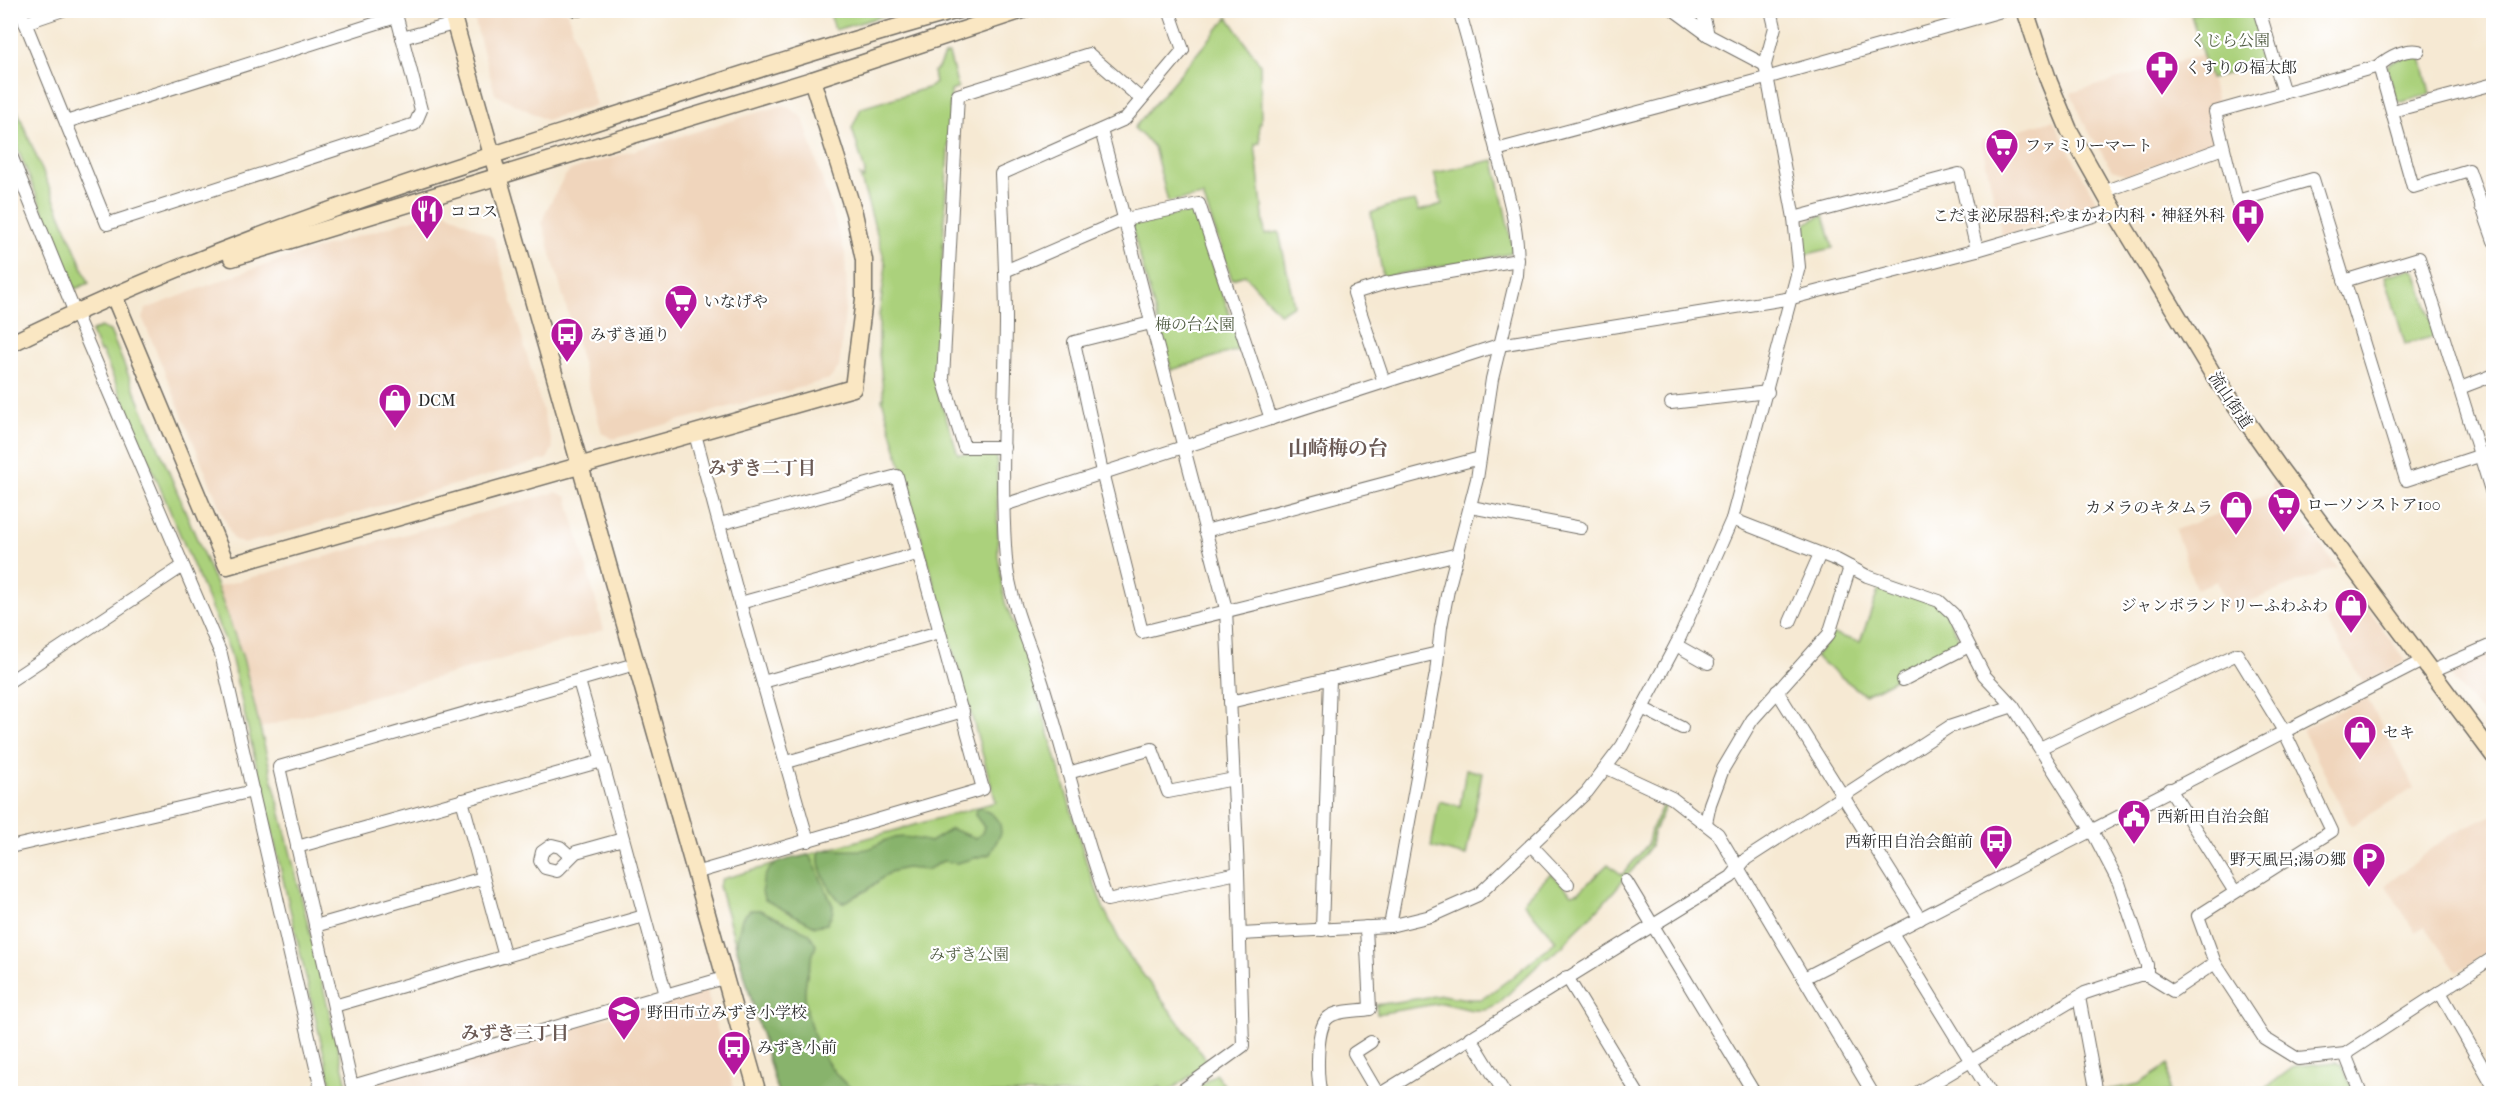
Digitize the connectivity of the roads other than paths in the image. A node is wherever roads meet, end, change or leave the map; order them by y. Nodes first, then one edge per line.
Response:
1 (20, 10) edge
2 (63, 10) edge
3 (958, 10) edge
4 (1023, 10) edge
5 (1169, 10) edge
6 (1459, 10) edge
7 (1674, 10) edge
8 (1702, 10) edge
9 (1772, 10) edge
10 (2005, 10) edge
11 (2025, 10) edge
12 (2259, 10) edge
13 (396, 14) edge
14 (452, 17) edge
15 (25, 23) junction
16 (1708, 35) junction
17 (402, 38) junction
18 (2419, 51) dead end
19 (1765, 65) junction
20 (2379, 66) junction
21 (1766, 78) junction
22 (812, 80) junction
23 (2493, 84) edge
24 (2284, 93) junction
25 (1141, 99) junction
26 (2393, 111) junction
27 (66, 122) junction
28 (1101, 130) junction
29 (2223, 148) junction
30 (1496, 150) junction
31 (10, 153) edge
32 (491, 155) junction
33 (497, 176) junction
34 (2103, 192) junction
35 (2493, 203) edge
36 (2481, 207) junction
37 (2114, 210) junction
38 (1794, 218) junction
39 (1125, 219) junction
40 (2493, 241) edge
41 (1977, 250) junction
42 (1518, 260) junction
43 (1005, 271) junction
44 (2344, 281) junction
45 (114, 296) junction
46 (1792, 298) junction
47 (75, 313) junction
48 (1151, 323) junction
49 (10, 344) edge
50 (1499, 345) junction
51 (2493, 375) edge
52 (1384, 382) junction
53 (2460, 388) junction
54 (1767, 392) junction
55 (1671, 403) dead end
56 (1271, 419) junction
57 (695, 434) junction
58 (1004, 447) junction
59 (1183, 447) junction
60 (2493, 451) edge
61 (2481, 456) junction
62 (1480, 458) junction
63 (580, 466) junction
64 (1102, 472) junction
65 (2493, 501) edge
66 (1004, 504) junction
67 (1471, 507) junction
68 (1732, 519) junction
69 (720, 524) junction
70 (1581, 528) dead end
71 (1205, 531) junction
72 (917, 554) junction
73 (1458, 554) junction
74 (1820, 554) junction
75 (183, 566) junction
76 (1850, 567) junction
77 (740, 603) junction
78 (1226, 609) junction
79 (1790, 622) dead end
80 (939, 632) junction
81 (2493, 644) edge
82 (1676, 645) junction
83 (1969, 645) junction
84 (1438, 654) junction
85 (1708, 663) dead end
86 (635, 664) junction
87 (2428, 666) junction
88 (1330, 678) junction
89 (1903, 680) dead end
90 (10, 681) edge
91 (579, 681) junction
92 (763, 682) junction
93 (1777, 691) junction
94 (1230, 702) junction
95 (2013, 706) junction
96 (1642, 708) junction
97 (963, 711) junction
98 (1682, 728) dead end
99 (2283, 731) junction
100 (2040, 748) junction
101 (2493, 756) edge
102 (602, 761) junction
103 (787, 762) junction
104 (1607, 768) junction
105 (1068, 773) junction
106 (1234, 779) junction
107 (2170, 789) junction
108 (253, 791) junction
109 (1843, 796) junction
110 (462, 800) junction
111 (1706, 823) junction
112 (2092, 831) junction
113 (623, 839) junction
114 (808, 841) junction
115 (1531, 845) junction
116 (10, 847) edge
117 (297, 847) junction
118 (570, 856) dead end
119 (1738, 868) junction
120 (695, 873) junction
121 (1238, 873) junction
122 (483, 878) junction
123 (1626, 881) dead end
124 (1568, 884) dead end
125 (2235, 892) junction
126 (644, 916) junction
127 (1920, 919) junction
128 (1653, 925) junction
129 (315, 926) junction
130 (1390, 926) junction
131 (1366, 927) junction
132 (1322, 930) junction
133 (1892, 933) junction
134 (1241, 934) junction
135 (506, 957) junction
136 (2493, 957) edge
137 (2215, 963) junction
138 (2147, 975) junction
139 (1567, 977) junction
140 (724, 978) junction
141 (1804, 978) junction
142 (2440, 992) junction
143 (666, 995) junction
144 (2079, 997) junction
145 (334, 1006) junction
146 (1470, 1037) junction
147 (1371, 1042) dead end
148 (2345, 1054) junction
149 (1970, 1061) junction
150 (2493, 1087) edge
151 (1318, 1092) edge
152 (1380, 1093) edge
153 (322, 1094) edge
154 (758, 1094) edge
155 (1177, 1094) edge
156 (1505, 1094) edge
157 (1638, 1094) edge
158 (1755, 1094) edge
159 (1873, 1094) edge
160 (1915, 1094) edge
161 (1992, 1094) edge
162 (2097, 1094) edge
163 (2361, 1094) edge

1 - 15 street
2 - 15 street
3 - 32 street
4 - 22 street
5 - 25 street
6 - 30 street
7 - 16 street
8 - 16 street
9 - 19 street
10 - 21 street
11 - 34 street, 流山街道
12 - 24 street
13 - 17 street
13 - 27 street
14 - 17 street
14 - 32 street
15 - 27 street
16 - 19 street
17 - 27 street
18 - 20 street
19 - 21 street
20 - 24 street
20 - 26 street
21 - 30 street
21 - 38 street
22 - 33 street
22 - 57 street
23 - 26 street
24 - 29 street
25 - 28 street
25 - 58 street
26 - 36 street
28 - 39 street
28 - 43 street
29 - 34 street
29 - 44 street
30 - 42 street
31 - 47 street
32 - 33 street
32 - 45 street
33 - 45 street
33 - 63 street
34 - 37 street, 流山街道
35 - 36 street
36 - 40 street
37 - 41 street
37 - 87 street, 流山街道
38 - 41 street
38 - 46 street
39 - 43 street
39 - 48 street
39 - 56 street
41 - 46 street
42 - 50 street
42 - 52 street
43 - 58 street
44 - 53 street
44 - 61 street
45 - 47 street
45 - 63 street
46 - 50 street
46 - 54 street
47 - 49 street
47 - 75 street
48 - 59 street
48 - 64 street
50 - 52 street
50 - 62 street
51 - 53 street
52 - 56 street
53 - 61 street
54 - 55 street
54 - 68 street
56 - 59 street
57 - 63 street
57 - 69 street
58 - 66 street
59 - 64 street
59 - 71 street
60 - 61 street
61 - 65 street
62 - 67 street
62 - 71 street
63 - 86 street
64 - 66 street
64 - 78 street
66 - 105 street
67 - 70 street
67 - 73 street
68 - 74 street
68 - 82 street
69 - 72 street
69 - 77 street
71 - 78 street
72 - 77 street
72 - 80 street
73 - 78 street
73 - 84 street
74 - 76 street
74 - 79 street
75 - 90 street
75 - 108 street
76 - 83 street
76 - 93 street
77 - 92 street
78 - 94 street
80 - 92 street
80 - 97 street
81 - 87 street
82 - 85 street
82 - 96 street
83 - 89 street
83 - 95 street
84 - 88 street
84 - 130 street
86 - 91 street
86 - 120 street
87 - 99 street
87 - 101 street, 流山街道
88 - 94 street
88 - 132 street
91 - 102 street
91 - 117 street
92 - 103 street
93 - 109 street
93 - 111 street
94 - 106 street
95 - 100 street
95 - 109 street
96 - 98 street
96 - 104 street
97 - 103 street
97 - 114 street
99 - 100 street
99 - 107 street
99 - 125 street
100 - 112 street
102 - 110 street
102 - 113 street
103 - 114 street
104 - 111 street
104 - 115 street
105 - 106 street
105 - 121 street
106 - 121 street
107 - 112 street
107 - 125 street
108 - 116 street
108 - 153 street
109 - 119 street
109 - 127 street
110 - 117 street
110 - 122 street
111 - 119 street
112 - 127 street
112 - 138 street
113 - 118 street
113 - 126 street
114 - 120 street
115 - 124 street
115 - 130 street
117 - 129 street
119 - 128 street
119 - 141 street
120 - 140 street
121 - 134 street
122 - 129 street
122 - 135 street
123 - 128 street
125 - 137 street
126 - 135 street
126 - 143 street
127 - 133 street
128 - 139 street
128 - 158 street
129 - 145 street
130 - 131 street
131 - 132 street
131 - 151 street
132 - 134 street
133 - 141 street
133 - 149 street
134 - 155 street
135 - 145 street
136 - 142 street
137 - 138 street
137 - 148 street
138 - 144 street
139 - 146 street
139 - 157 street
140 - 143 street
140 - 154 street
141 - 159 street
142 - 148 street
142 - 150 street
143 - 145 street
144 - 149 street
144 - 162 street
146 - 152 street
146 - 156 street
147 - 152 street
148 - 163 street
149 - 160 street
149 - 161 street

